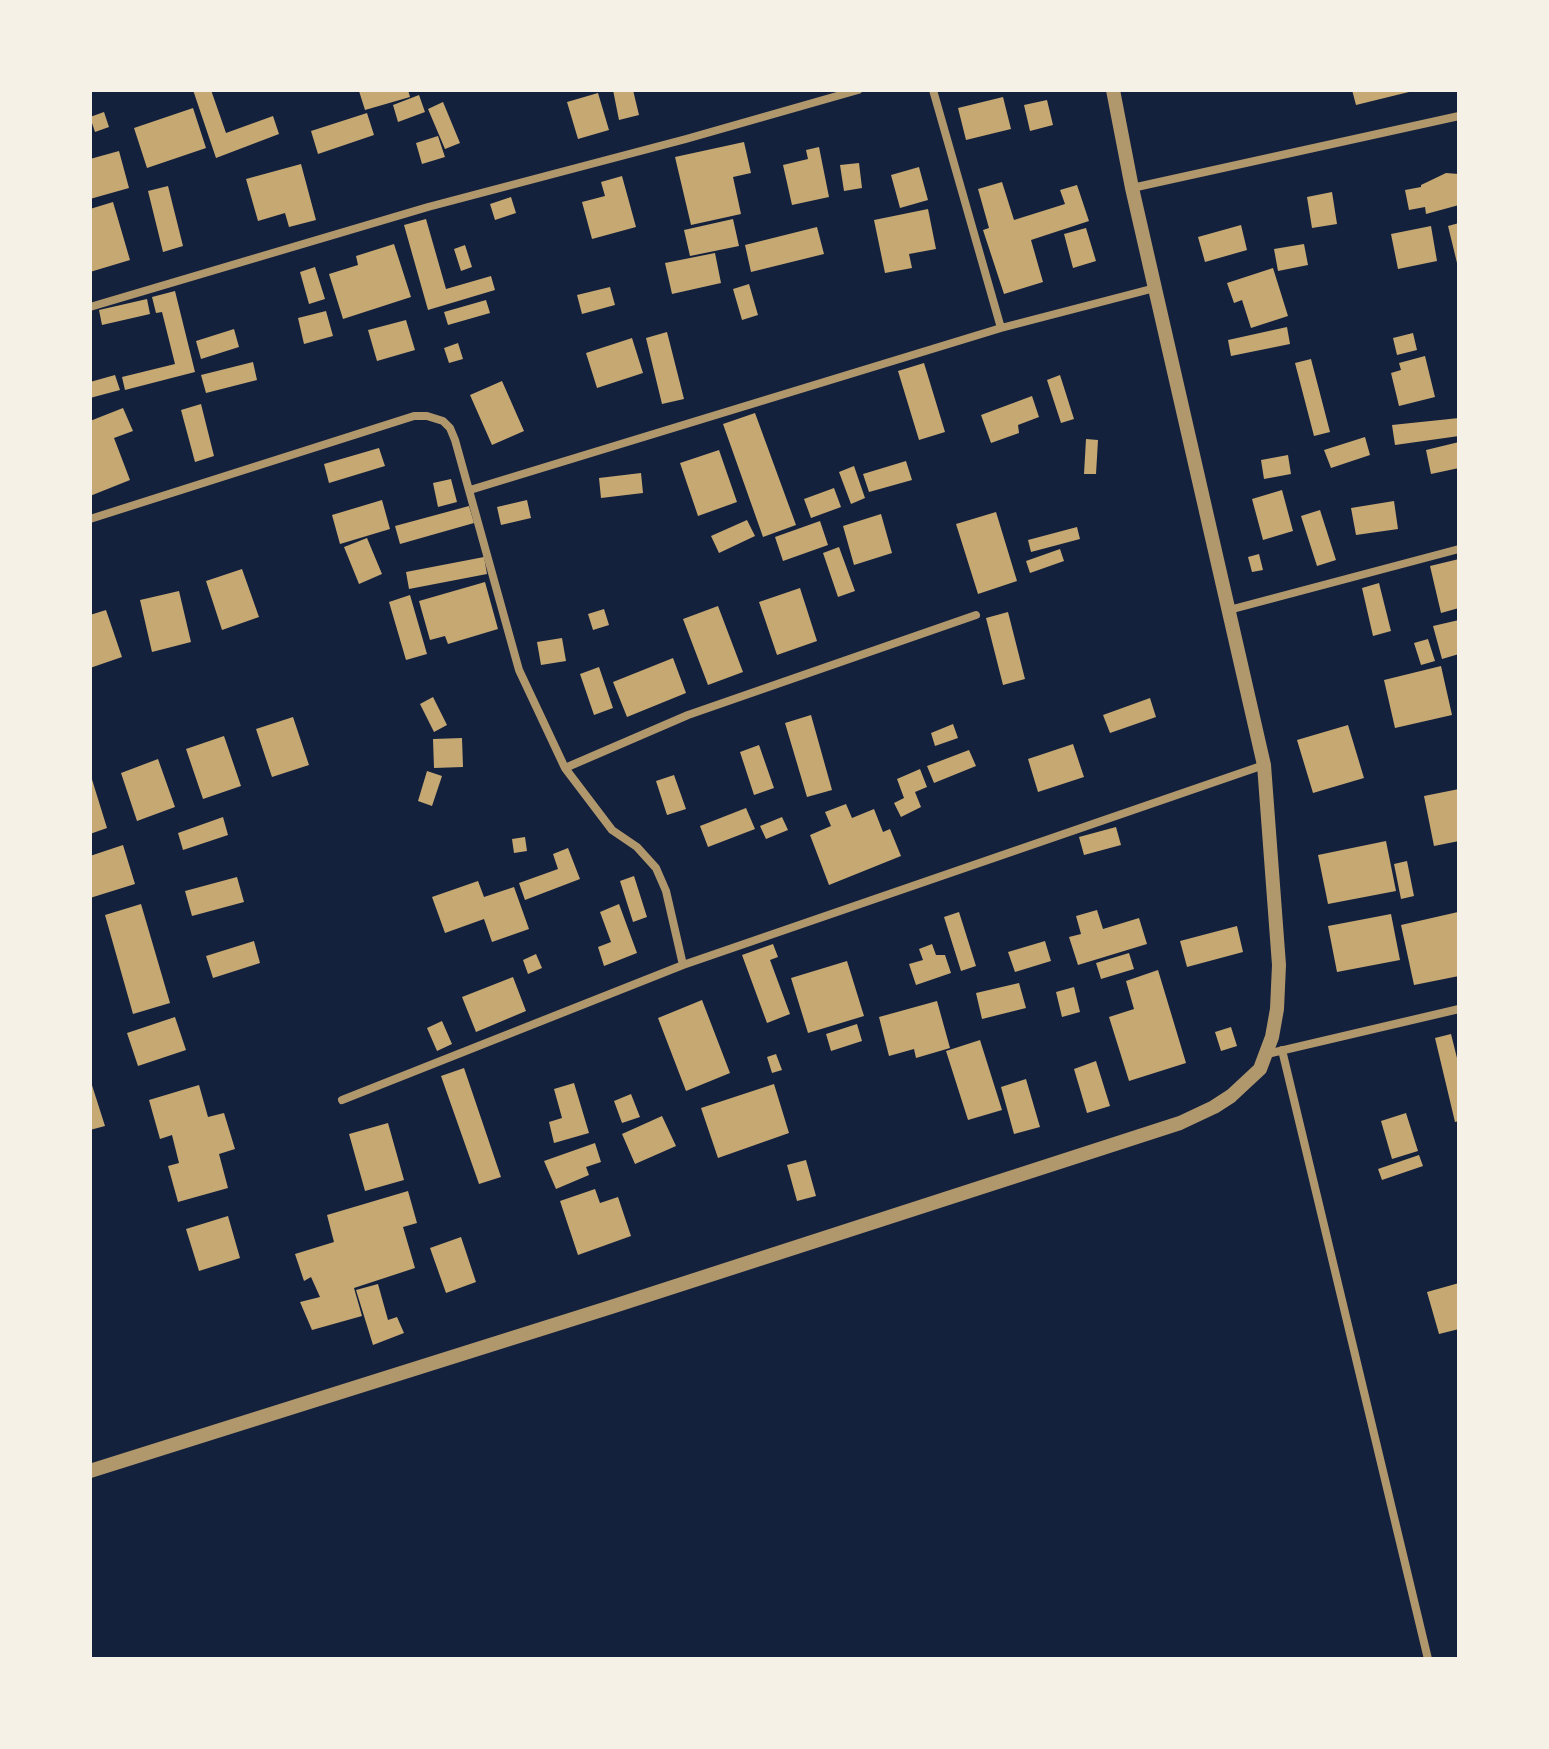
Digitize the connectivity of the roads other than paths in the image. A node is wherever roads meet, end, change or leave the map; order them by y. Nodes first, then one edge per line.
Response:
1 (858, 90) edge
2 (933, 90) edge
3 (1113, 90) edge
4 (1459, 116) edge
5 (1132, 188) junction
6 (1155, 288) junction
7 (90, 307) edge
8 (1001, 328) junction
9 (470, 490) junction
10 (90, 519) edge
11 (1459, 549) edge
12 (1229, 610) junction
13 (976, 615) dead end
14 (1264, 765) junction
15 (565, 768) junction
16 (683, 965) junction
17 (1459, 1009) edge
18 (1282, 1050) junction
19 (1267, 1054) junction
20 (342, 1100) dead end
21 (90, 1471) edge
22 (1428, 1659) edge

1 - 7 street
2 - 8 street
3 - 5 street
4 - 5 street
5 - 6 street
6 - 8 street
6 - 12 street
8 - 9 street
9 - 10 street
9 - 15 street
11 - 12 street
12 - 14 street
13 - 15 street
14 - 16 street
14 - 19 street
15 - 16 street
16 - 20 street
17 - 18 street
18 - 19 street
18 - 22 street
19 - 21 street

